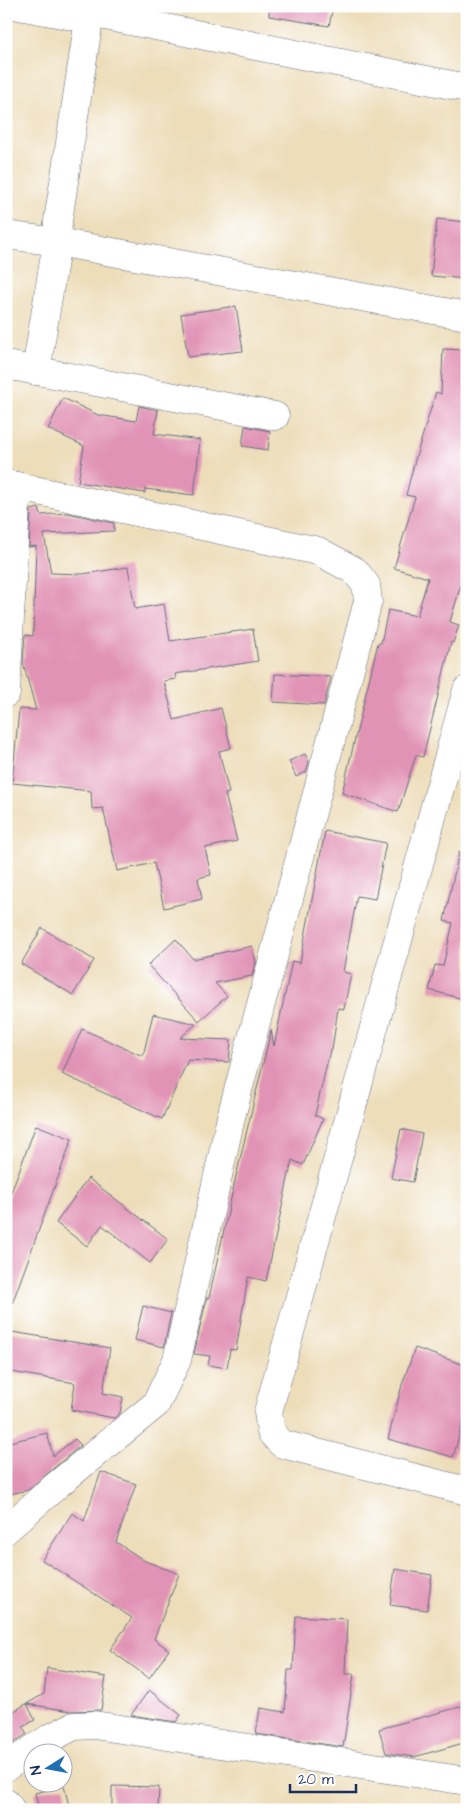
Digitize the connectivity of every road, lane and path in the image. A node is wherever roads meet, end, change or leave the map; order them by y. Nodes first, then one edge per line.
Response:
1 (19, 6) edge
2 (90, 13) edge
3 (467, 88) edge
4 (6, 235) edge
5 (57, 242) junction
6 (467, 316) edge
7 (6, 365) edge
8 (36, 371) junction
9 (275, 416) dead end
10 (12, 485) edge
11 (467, 690) edge
12 (6, 693) edge
13 (467, 1491) edge
14 (6, 1530) edge
15 (6, 1767) edge
16 (467, 1781) edge
17 (6, 1803) edge
18 (11, 1810) edge

1 - 2 street
2 - 3 street
2 - 5 street
4 - 5 street
5 - 6 street
5 - 8 street
7 - 8 street
8 - 9 street
10 - 12 street
10 - 14 street
11 - 13 street
15 - 16 street
17 - 18 street

